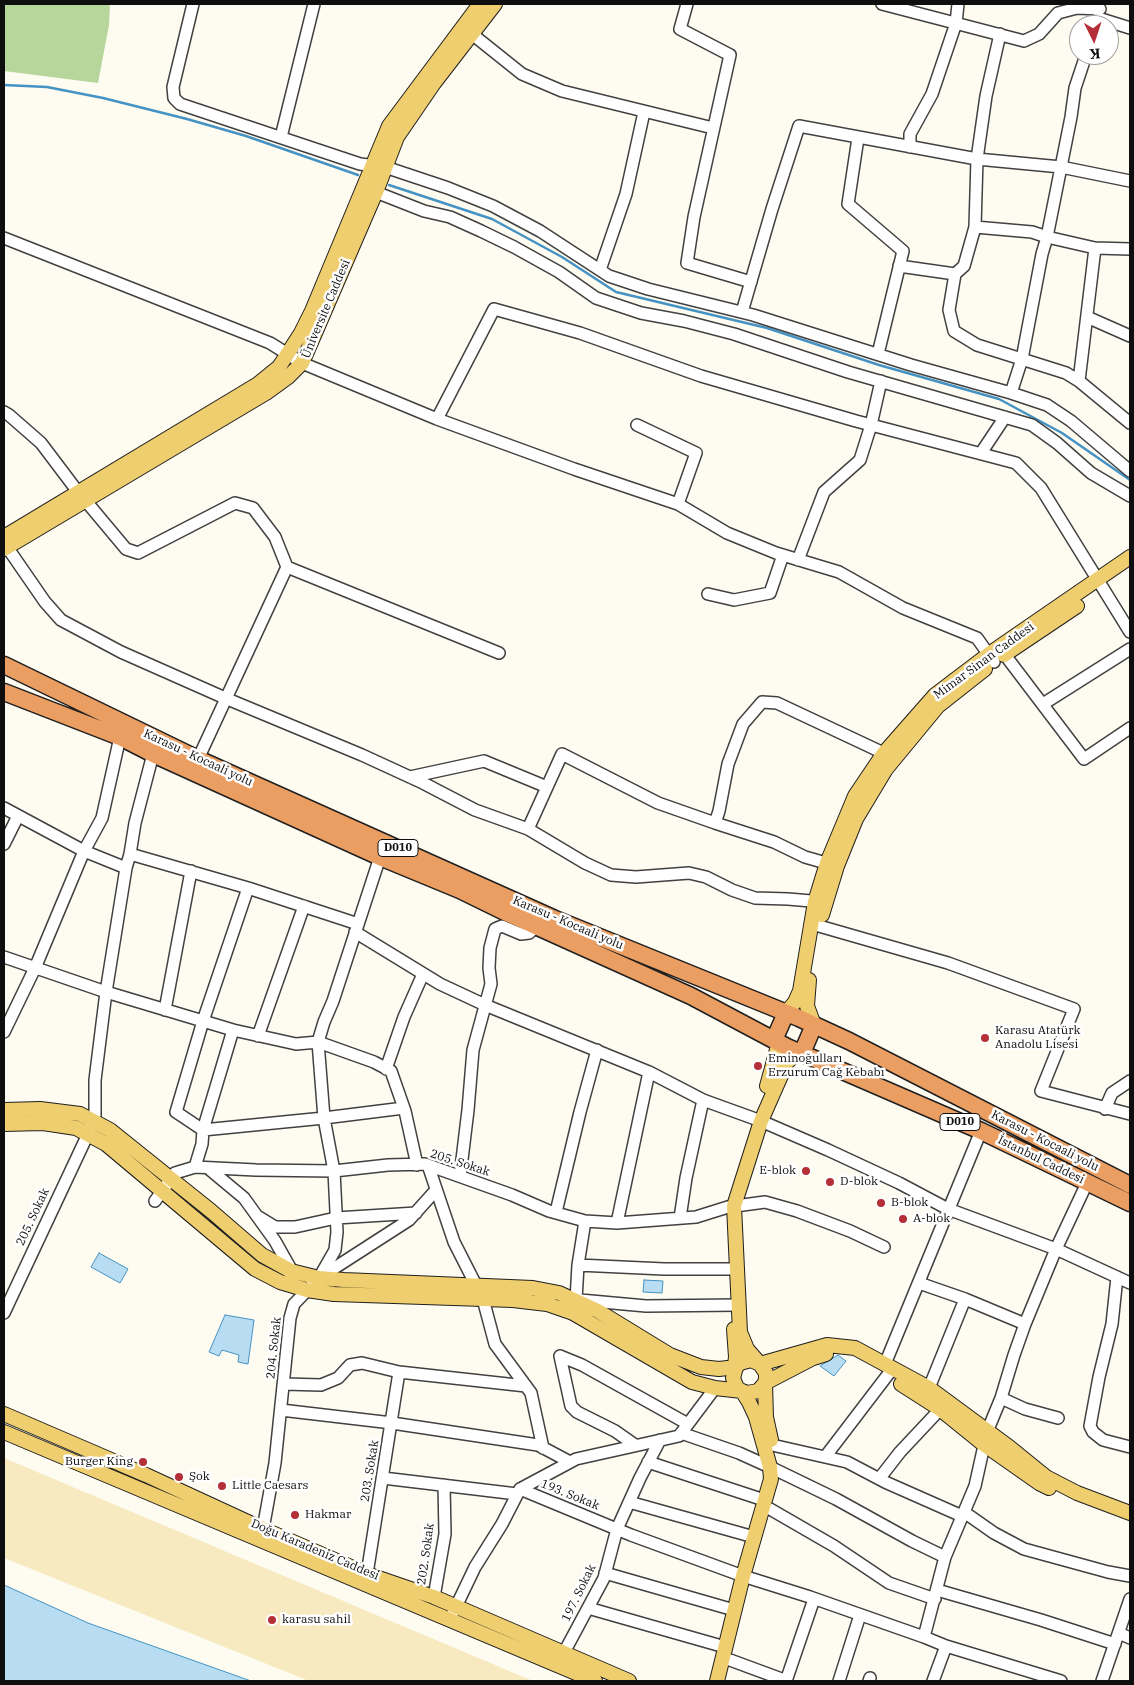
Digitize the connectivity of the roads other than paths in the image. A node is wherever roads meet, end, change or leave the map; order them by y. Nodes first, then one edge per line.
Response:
1 (193, 4) edge
2 (314, 4) edge
3 (480, 4) edge
4 (495, 4) edge
5 (687, 4) edge
6 (882, 4) edge
7 (958, 4) edge
8 (1099, 14) edge
9 (956, 23) junction
10 (1130, 28) edge
11 (472, 34) junction
12 (1000, 34) junction
13 (1083, 65) edge
14 (644, 112) junction
15 (713, 128) junction
16 (282, 137) junction
17 (858, 138) junction
18 (910, 148) junction
19 (977, 159) junction
20 (379, 166) junction
21 (1061, 167) junction
22 (1130, 180) edge
23 (370, 189) junction
24 (974, 227) junction
25 (4, 238) edge
26 (1047, 238) junction
27 (1095, 248) junction
28 (1130, 249) edge
29 (899, 266) junction
30 (600, 270) junction
31 (955, 274) junction
32 (751, 282) junction
33 (742, 312) junction
34 (1086, 317) junction
35 (1130, 336) edge
36 (287, 353) junction
37 (878, 354) junction
38 (1022, 359) junction
39 (302, 363) junction
40 (881, 381) junction
41 (1079, 381) junction
42 (1011, 393) junction
43 (4, 412) edge
44 (1005, 417) junction
45 (437, 419) junction
46 (1130, 422) edge
47 (871, 425) junction
48 (637, 426) dead end
49 (981, 453) junction
50 (1130, 470) edge
51 (82, 496) junction
52 (1130, 496) edge
53 (678, 504) junction
54 (5, 544) edge
55 (783, 555) junction
56 (1130, 557) edge
57 (798, 560) junction
58 (287, 566) junction
59 (1130, 568) edge
60 (1101, 583) junction
61 (708, 594) dead end
62 (1130, 632) edge
63 (1130, 649) edge
64 (499, 653) dead end
65 (996, 657) junction
66 (4, 665) edge
67 (4, 692) edge
68 (225, 698) junction
69 (1043, 704) junction
70 (1130, 728) edge
71 (120, 737) junction
72 (153, 754) junction
73 (889, 756) junction
74 (198, 759) junction
75 (410, 777) junction
76 (547, 787) junction
77 (4, 808) edge
78 (18, 816) junction
79 (715, 823) junction
80 (528, 829) junction
81 (4, 844) edge
82 (84, 851) junction
83 (130, 854) junction
84 (380, 857) junction
85 (832, 865) junction
86 (126, 868) junction
87 (191, 871) junction
88 (248, 888) junction
89 (820, 902) junction
90 (304, 906) junction
91 (537, 926) junction
92 (819, 926) junction
93 (356, 928) junction
94 (4, 957) edge
95 (35, 968) junction
96 (423, 974) junction
97 (106, 992) junction
98 (485, 1005) junction
99 (165, 1010) junction
100 (786, 1013) junction
101 (204, 1021) junction
102 (814, 1025) junction
103 (233, 1030) junction
104 (4, 1032) edge
105 (258, 1036) junction
106 (318, 1042) junction
107 (780, 1043) junction
108 (597, 1050) junction
109 (802, 1053) junction
110 (386, 1068) junction
111 (649, 1072) junction
112 (1130, 1081) edge
113 (703, 1100) junction
114 (404, 1108) junction
115 (1105, 1109) junction
116 (4, 1110) edge
117 (1130, 1114) edge
118 (324, 1118) junction
119 (759, 1120) junction
120 (4, 1124) edge
121 (90, 1127) junction
122 (203, 1130) junction
123 (981, 1131) junction
124 (422, 1165) junction
125 (196, 1167) junction
126 (208, 1168) junction
127 (334, 1171) junction
128 (460, 1176) junction
129 (171, 1178) junction
130 (1087, 1183) junction
131 (1130, 1185) edge
132 (436, 1190) junction
133 (159, 1196) junction
134 (1130, 1203) edge
135 (731, 1206) junction
136 (948, 1209) junction
137 (556, 1212) junction
138 (416, 1213) junction
139 (257, 1216) junction
140 (336, 1218) junction
141 (680, 1218) junction
142 (584, 1221) junction
143 (617, 1223) junction
144 (884, 1247) dead end
145 (1056, 1249) junction
146 (578, 1265) junction
147 (733, 1269) junction
148 (292, 1270) junction
149 (1117, 1277) junction
150 (319, 1278) junction
151 (919, 1282) junction
152 (1130, 1283) edge
153 (476, 1286) junction
154 (307, 1290) junction
155 (965, 1298) junction
156 (483, 1299) junction
157 (576, 1300) junction
158 (736, 1305) junction
159 (556, 1307) junction
160 (4, 1313) edge
161 (1026, 1324) junction
162 (760, 1364) junction
163 (735, 1369) junction
164 (888, 1369) junction
165 (399, 1372) junction
166 (765, 1383) junction
167 (284, 1384) junction
168 (526, 1386) junction
169 (715, 1388) junction
170 (929, 1388) junction
171 (742, 1391) junction
172 (1001, 1398) junction
173 (943, 1406) junction
174 (281, 1410) junction
175 (4, 1414) edge
176 (1058, 1418) dead end
177 (392, 1423) junction
178 (684, 1429) junction
179 (4, 1432) edge
180 (986, 1439) junction
181 (660, 1440) junction
182 (636, 1445) junction
183 (772, 1445) junction
184 (1130, 1447) edge
185 (543, 1448) junction
186 (825, 1457) junction
187 (570, 1462) junction
188 (648, 1462) junction
189 (774, 1469) junction
190 (383, 1478) junction
191 (879, 1479) junction
192 (444, 1485) junction
193 (519, 1492) junction
194 (629, 1502) junction
195 (767, 1504) junction
196 (1130, 1512) edge
197 (963, 1514) junction
198 (617, 1529) junction
199 (261, 1534) junction
200 (754, 1537) junction
201 (946, 1557) junction
202 (605, 1573) junction
203 (367, 1574) junction
204 (1130, 1576) edge
205 (746, 1577) junction
206 (936, 1595) junction
207 (434, 1597) junction
208 (814, 1599) junction
209 (1130, 1599) edge
210 (456, 1606) junction
211 (588, 1608) junction
212 (734, 1610) junction
213 (860, 1615) junction
214 (450, 1621) junction
215 (1119, 1633) junction
216 (924, 1637) junction
217 (1130, 1638) edge
218 (1115, 1644) junction
219 (946, 1646) junction
220 (725, 1647) junction
221 (564, 1653) junction
222 (730, 1660) junction
223 (557, 1666) junction
224 (595, 1681) edge
225 (629, 1681) edge
226 (717, 1681) edge
227 (724, 1681) edge
228 (787, 1681) edge
229 (839, 1681) edge
230 (933, 1681) edge
231 (1062, 1681) edge
232 (1102, 1681) edge

1 - 16 street
2 - 16 street
3 - 20 main road
4 - 11 main road, Üniversite Caddesi
5 - 15 street
6 - 9 street
7 - 9 street
8 - 10 street
8 - 12 street
9 - 12 street
9 - 18 street
11 - 14 street
11 - 20 main road, Üniversite Caddesi
12 - 19 street
13 - 21 street
14 - 15 street
14 - 30 street
15 - 32 street
16 - 20 street
17 - 18 street
17 - 29 street
17 - 32 street
18 - 19 street
19 - 21 street
19 - 24 street
20 - 23 main road, Üniversite Caddesi
20 - 30 street
21 - 22 street
21 - 26 street
23 - 36 main road
23 - 39 main road, Üniversite Caddesi
23 - 40 street
24 - 26 street
24 - 31 street
25 - 36 street
26 - 27 street
26 - 38 street
27 - 28 street
27 - 34 street
29 - 31 street
29 - 37 street
30 - 33 street
31 - 38 street
32 - 33 street
33 - 37 street
34 - 35 street
34 - 41 street
36 - 39 street
36 - 51 main road
37 - 42 street
38 - 41 street
38 - 42 street
39 - 45 street
39 - 51 main road, Üniversite Caddesi
40 - 44 street
40 - 47 street
41 - 46 street
42 - 50 street
43 - 51 street
44 - 49 street
44 - 52 street
45 - 47 street
45 - 53 street
47 - 49 street
47 - 57 street
48 - 53 street
49 - 60 street
51 - 54 main road, Üniversite Caddesi
51 - 58 street
53 - 55 street
54 - 68 street
55 - 57 street
55 - 61 street
56 - 60 main road, Mimar Sinan Caddesi
57 - 65 street
58 - 64 street
58 - 68 street
59 - 60 main road, Mimar Sinan Caddesi
60 - 62 street
60 - 65 main road, Mimar Sinan Caddesi
63 - 69 street
65 - 69 street
65 - 73 main road, Mimar Sinan Caddesi
66 - 74 highway, Karasu - Kocaali yolu / D010
67 - 71 highway, Karasu - Kocaali yolu / D010
68 - 74 street
68 - 75 street
69 - 70 street
71 - 72 highway, Karasu - Kocaali yolu / D010
71 - 82 street
72 - 83 street
72 - 84 highway, Karasu - Kocaali yolu / D010
73 - 79 street
73 - 85 main road, Mimar Sinan Caddesi
74 - 100 highway, Karasu - Kocaali yolu / D010
75 - 76 street
75 - 80 street
76 - 79 street
76 - 80 street
77 - 78 street
78 - 81 street
78 - 82 street
79 - 85 street
80 - 89 street
82 - 86 street
82 - 95 street
83 - 86 street
83 - 87 street
84 - 91 highway, Karasu - Kocaali yolu / D010
84 - 93 street
85 - 89 main road, Mimar Sinan Caddesi
86 - 97 street
87 - 88 street
87 - 99 street
88 - 90 street
88 - 101 street
89 - 92 main road, Mimar Sinan Caddesi
89 - 100 main road, Mimar Sinan Caddesi
90 - 93 street
90 - 105 street
91 - 98 street
91 - 107 highway, Karasu - Kocaali yolu / D010
92 - 102 main road, Mimar Sinan Caddesi
92 - 115 street
93 - 96 street
93 - 106 street
94 - 95 street
95 - 97 street
95 - 104 street
96 - 98 street
96 - 110 street
97 - 99 street
97 - 121 street
98 - 108 street
98 - 128 street
99 - 101 street
100 - 102 highway, Karasu - Kocaali yolu / D010
100 - 107 highway
101 - 103 street
101 - 122 street
102 - 109 highway
102 - 131 highway, Karasu - Kocaali yolu / D010
103 - 105 street
103 - 122 street
105 - 106 street
106 - 110 street
106 - 118 street, 204. Sokak
107 - 109 highway, İstanbul Caddesi / D010
107 - 119 main road
108 - 111 street
108 - 137 street
109 - 119 main road
109 - 123 highway, İstanbul Caddesi / D010
110 - 114 street
111 - 113 street
111 - 143 street
112 - 115 street
113 - 119 street
113 - 141 street
114 - 118 street
114 - 124 street
115 - 117 street
116 - 121 main road
118 - 122 street
118 - 127 street, 204. Sokak
119 - 135 main road
119 - 136 street
120 - 121 main road
121 - 129 main road
121 - 133 main road
121 - 160 street, 205. Sokak
122 - 125 street
123 - 130 highway, İstanbul Caddesi / D010
123 - 136 street
124 - 127 street, 205. Sokak
124 - 128 street, 205. Sokak
124 - 132 street
125 - 126 street, 205. Sokak
125 - 129 street, 205. Sokak
126 - 127 street, 205. Sokak
126 - 139 street
127 - 140 street, 204. Sokak
128 - 137 street, 205. Sokak
129 - 133 street
129 - 148 main road
130 - 134 highway, İstanbul Caddesi / D010
130 - 145 street
132 - 138 street
132 - 153 street
133 - 154 main road
135 - 141 street, 205. Sokak
135 - 144 street, 205. Sokak
135 - 147 main road
136 - 145 street
136 - 151 street
137 - 142 street, 205. Sokak
138 - 140 street
138 - 150 street
139 - 140 street
139 - 148 street
140 - 150 street, 204. Sokak
141 - 143 street, 205. Sokak
142 - 143 street, 205. Sokak
142 - 146 street
145 - 149 street
145 - 161 street
146 - 147 street
146 - 157 street
147 - 158 main road
148 - 150 main road
148 - 154 street
149 - 152 street
149 - 184 street
150 - 153 main road
150 - 154 street, 204. Sokak
151 - 155 street
151 - 164 street
153 - 156 street
153 - 157 main road
154 - 156 main road
154 - 167 street, 204. Sokak
155 - 161 street
155 - 170 street
156 - 159 main road
156 - 168 street
157 - 158 street
157 - 159 street
157 - 163 main road
158 - 162 main road
158 - 163 main road
159 - 169 main road
161 - 172 street
162 - 163 main road
162 - 164 main road
162 - 166 main road
163 - 171 main road
164 - 166 main road
164 - 170 main road
164 - 173 main road
164 - 186 street
165 - 167 street
165 - 168 street
165 - 177 street, 203. Sokak
166 - 171 main road
166 - 183 main road
167 - 174 street, 204. Sokak
168 - 185 street
169 - 171 main road
169 - 178 street
170 - 173 main road
171 - 189 main road
172 - 176 street
172 - 180 street
173 - 180 main road
173 - 191 street
174 - 177 street
174 - 199 street, 204. Sokak
175 - 199 main road, Doğu Karadeniz Caddesi
177 - 185 street
177 - 190 street, 203. Sokak
178 - 181 street
178 - 182 street
178 - 189 street
179 - 199 main road, Doğu Karadeniz Caddesi
180 - 196 main road
180 - 197 street
181 - 182 street
181 - 188 street, 197. Sokak
182 - 187 street
183 - 186 street
183 - 189 main road
185 - 187 street
186 - 191 street
187 - 193 street
188 - 194 street, 197. Sokak
188 - 195 street
189 - 195 main road
189 - 201 street
190 - 192 street, 193. Sokak
190 - 203 street, 203. Sokak
191 - 197 street
192 - 193 street, 193. Sokak
192 - 207 street, 202. Sokak
193 - 198 street, 193. Sokak
193 - 210 street
194 - 198 street, 197. Sokak
194 - 200 street
195 - 200 main road
195 - 205 main road
195 - 206 street
197 - 201 street
197 - 204 street
198 - 202 street, 197. Sokak
198 - 205 street, 193. Sokak
199 - 203 main road, Doğu Karadeniz Caddesi
199 - 214 main road, Doğu Karadeniz Caddesi
200 - 205 main road
201 - 206 street
202 - 211 street, 197. Sokak
202 - 212 street
203 - 207 main road, Doğu Karadeniz Caddesi
205 - 208 street, 193. Sokak
205 - 212 main road
205 - 222 main road
206 - 216 street
206 - 218 street
207 - 210 main road, Doğu Karadeniz Caddesi
208 - 213 street, 193. Sokak
208 - 228 street
209 - 215 street
210 - 214 street
210 - 221 main road, Doğu Karadeniz Caddesi
211 - 220 street
211 - 221 street, 197. Sokak
212 - 220 main road
213 - 216 street, 193. Sokak
213 - 229 street
214 - 223 main road, Doğu Karadeniz Caddesi
215 - 217 street
215 - 218 street
216 - 219 street, 193. Sokak
218 - 232 street
219 - 230 street
219 - 231 street, 193. Sokak
220 - 226 main road
221 - 223 street, 197. Sokak
221 - 225 main road, Doğu Karadeniz Caddesi
222 - 227 main road
222 - 228 street
223 - 224 main road, Doğu Karadeniz Caddesi

